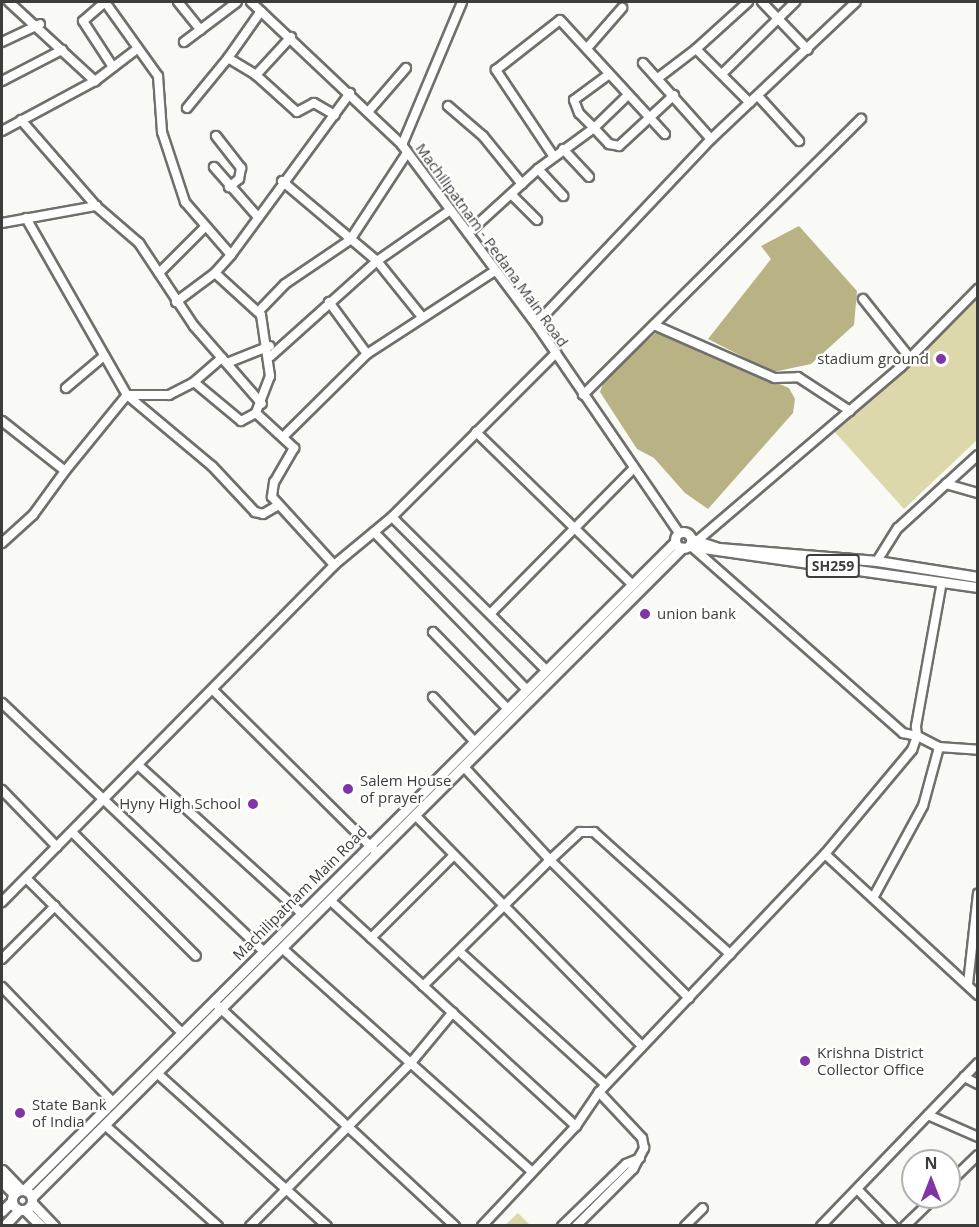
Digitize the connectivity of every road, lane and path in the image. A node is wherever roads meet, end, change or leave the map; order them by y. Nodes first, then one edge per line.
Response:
1 (9, 2) edge
2 (105, 2) edge
3 (178, 2) edge
4 (237, 2) edge
5 (251, 2) edge
6 (462, 2) edge
7 (748, 2) edge
8 (762, 2) edge
9 (795, 2) edge
10 (856, 2) edge
11 (622, 8) dead end
12 (261, 11) junction
13 (778, 18) junction
14 (40, 24) junction
15 (201, 30) junction
16 (291, 37) junction
17 (2, 42) edge
18 (184, 42) dead end
19 (588, 47) junction
20 (137, 49) junction
21 (696, 49) junction
22 (62, 50) junction
23 (808, 50) junction
24 (228, 58) junction
25 (643, 63) dead end
26 (113, 67) junction
27 (406, 68) dead end
28 (722, 74) junction
29 (256, 75) junction
30 (608, 75) junction
31 (658, 78) junction
32 (2, 81) edge
33 (95, 81) junction
34 (350, 93) junction
35 (674, 95) junction
36 (627, 96) junction
37 (758, 96) junction
38 (750, 103) junction
39 (448, 106) dead end
40 (187, 108) dead end
41 (368, 112) junction
42 (335, 115) junction
43 (650, 119) junction
44 (861, 119) dead end
45 (21, 120) junction
46 (594, 128) junction
47 (2, 129) edge
48 (665, 134) dead end
49 (216, 136) dead end
50 (711, 139) junction
51 (800, 141) dead end
52 (402, 145) junction
53 (563, 149) junction
54 (407, 153) junction
55 (554, 157) junction
56 (214, 167) dead end
57 (538, 169) junction
58 (589, 177) dead end
59 (282, 181) junction
60 (522, 183) junction
61 (229, 187) junction
62 (513, 196) junction
63 (563, 196) dead end
64 (96, 207) junction
65 (449, 211) junction
66 (258, 217) junction
67 (26, 218) junction
68 (537, 220) dead end
69 (2, 223) edge
70 (204, 228) junction
71 (468, 233) junction
72 (350, 240) junction
73 (231, 255) junction
74 (377, 261) junction
75 (495, 271) junction
76 (159, 273) junction
77 (215, 273) junction
78 (978, 289) edge
79 (863, 299) dead end
80 (176, 302) junction
81 (329, 302) junction
82 (258, 311) junction
83 (422, 317) junction
84 (536, 324) junction
85 (654, 325) junction
86 (270, 346) junction
87 (556, 353) junction
88 (367, 354) junction
89 (104, 356) junction
90 (271, 356) junction
91 (910, 358) junction
92 (225, 360) junction
93 (194, 382) junction
94 (66, 388) dead end
95 (127, 395) junction
96 (583, 395) junction
97 (262, 404) junction
98 (850, 411) junction
99 (255, 413) junction
100 (2, 421) edge
101 (476, 432) junction
102 (284, 436) junction
103 (978, 455) edge
104 (633, 469) junction
105 (65, 471) junction
106 (946, 484) junction
107 (978, 493) edge
108 (277, 506) junction
109 (392, 517) junction
110 (575, 527) junction
111 (374, 532) junction
112 (686, 542) junction
113 (2, 543) edge
114 (877, 561) junction
115 (334, 566) junction
116 (978, 577) edge
117 (942, 582) junction
118 (632, 584) junction
119 (978, 587) edge
120 (490, 614) junction
121 (586, 630) junction
122 (433, 632) dead end
123 (593, 637) junction
124 (546, 670) junction
125 (526, 689) junction
126 (213, 690) junction
127 (433, 697) dead end
128 (2, 703) edge
129 (507, 708) junction
130 (916, 736) junction
131 (474, 741) junction
132 (939, 747) junction
133 (978, 750) edge
134 (138, 765) junction
135 (464, 767) junction
136 (2, 790) edge
137 (104, 801) junction
138 (416, 816) junction
139 (72, 832) junction
140 (368, 845) junction
141 (57, 847) junction
142 (378, 854) junction
143 (825, 854) junction
144 (454, 855) junction
145 (550, 860) junction
146 (26, 878) junction
147 (978, 894) edge
148 (873, 898) junction
149 (331, 901) junction
150 (2, 902) edge
151 (55, 906) junction
152 (502, 908) junction
153 (300, 912) junction
154 (371, 938) junction
155 (975, 940) edge
156 (283, 949) junction
157 (263, 951) junction
158 (460, 952) junction
159 (730, 954) junction
160 (196, 956) dead end
161 (2, 959) edge
162 (968, 984) junction
163 (423, 986) junction
164 (2, 987) edge
165 (978, 995) edge
166 (688, 998) junction
167 (213, 1002) junction
168 (223, 1010) junction
169 (453, 1012) junction
170 (182, 1033) junction
171 (641, 1045) junction
172 (978, 1063) edge
173 (410, 1064) junction
174 (158, 1074) junction
175 (964, 1077) junction
176 (978, 1084) edge
177 (606, 1085) junction
178 (599, 1092) junction
179 (112, 1101) junction
180 (928, 1114) junction
181 (350, 1125) junction
182 (106, 1126) junction
183 (576, 1126) junction
184 (978, 1137) edge
185 (978, 1155) edge
186 (642, 1157) junction
187 (2, 1170) edge
188 (530, 1170) junction
189 (961, 1171) edge
190 (2, 1182) edge
191 (286, 1188) junction
192 (859, 1191) junction
193 (18, 1194) junction
194 (27, 1205) junction
195 (703, 1208) dead end
196 (923, 1209) edge
197 (2, 1211) edge
198 (4, 1226) edge
199 (40, 1226) edge
200 (54, 1226) edge
201 (218, 1226) edge
202 (250, 1226) edge
203 (327, 1226) edge
204 (455, 1226) edge
205 (482, 1226) edge
206 (562, 1226) edge
207 (576, 1226) edge
208 (685, 1226) edge
209 (821, 1226) edge
210 (893, 1226) edge
211 (905, 1226) edge

1 - 14 street
2 - 20 street
2 - 26 street
3 - 15 street
4 - 15 street
5 - 12 street, Machilipatnam - Pedana Main Road
6 - 52 street
7 - 21 street
8 - 13 street
9 - 13 street
10 - 23 street
11 - 19 street
12 - 16 street, Machilipatnam - Pedana Main Road
12 - 24 street
13 - 23 street
13 - 28 street
14 - 17 street
14 - 22 street
15 - 18 street
16 - 29 street
16 - 34 street, Machilipatnam - Pedana Main Road
19 - 30 street
19 - 55 street
20 - 26 street
20 - 70 street
21 - 28 street
21 - 31 street
22 - 32 street
22 - 33 street
23 - 37 street
24 - 29 street
24 - 40 street
25 - 31 street
26 - 33 street
27 - 41 street
28 - 38 street
29 - 42 street
30 - 36 street
30 - 46 street
31 - 35 street
33 - 45 street
34 - 41 street, Machilipatnam - Pedana Main Road
34 - 42 street
35 - 43 street
35 - 50 street
36 - 43 street
36 - 46 street
37 - 38 street
37 - 51 street
38 - 50 street
39 - 60 street
41 - 52 street, Machilipatnam - Pedana Main Road
42 - 59 street
43 - 46 street
43 - 48 street
44 - 85 street
45 - 47 street
45 - 64 street
46 - 53 street
49 - 61 street
50 - 84 street
52 - 54 street, Machilipatnam - Pedana Main Road
53 - 55 street
53 - 58 street
54 - 65 street, Machilipatnam - Pedana Main Road
54 - 72 street
55 - 57 street
56 - 61 street
57 - 60 street
57 - 63 street
59 - 66 street
59 - 72 street
60 - 62 street
61 - 66 street
62 - 68 street
62 - 71 street
64 - 67 street
64 - 76 street
65 - 71 street, Machilipatnam - Pedana Main Road
65 - 74 street
66 - 73 street
67 - 69 street
67 - 89 street
70 - 73 street
70 - 76 street
71 - 75 street, Machilipatnam - Pedana Main Road
72 - 74 street
72 - 82 street
73 - 77 street
74 - 81 street
74 - 83 street
75 - 83 street
75 - 84 street, Machilipatnam - Pedana Main Road
76 - 80 street
77 - 80 street
77 - 82 street
78 - 91 street
79 - 91 street
80 - 92 street
81 - 88 street
81 - 90 street
82 - 86 street
83 - 88 street
84 - 87 street, Machilipatnam - Pedana Main Road
85 - 96 street
85 - 98 street
86 - 90 street
86 - 92 street
87 - 96 street, Machilipatnam - Pedana Main Road
87 - 101 street
88 - 102 street
89 - 94 street
89 - 95 street
90 - 97 street
91 - 98 street
92 - 93 street
92 - 97 street
93 - 95 street
93 - 99 street
95 - 105 street
95 - 108 street
96 - 104 street, Machilipatnam - Pedana Main Road
97 - 99 street
98 - 112 street
99 - 102 street
100 - 105 street
101 - 109 street
101 - 110 street
102 - 108 street
103 - 106 street
104 - 110 street
104 - 112 street, Machilipatnam - Pedana Main Road
105 - 113 street
106 - 107 street
106 - 114 street
108 - 115 street
109 - 111 street
109 - 120 street
110 - 118 street
110 - 120 street
111 - 115 street
111 - 125 street
112 - 114 main road, SH259
112 - 117 main road, SH259
112 - 118 main road, Machilipatnam Main Road
112 - 123 main road, Machilipatnam Main Road
112 - 130 street, Machilipatnam - Pedana Main Road
114 - 116 main road, SH259
115 - 126 street
117 - 119 main road, SH259
117 - 130 street
118 - 121 main road, Machilipatnam Main Road
120 - 124 street
121 - 123 main road
121 - 124 main road, Machilipatnam Main Road
122 - 129 street
123 - 135 main road, Machilipatnam Main Road
124 - 125 main road, Machilipatnam Main Road
125 - 129 main road, Machilipatnam Main Road
126 - 134 street
126 - 140 street
127 - 131 street
128 - 137 street
129 - 131 main road, Machilipatnam Main Road
130 - 132 street, Machilipatnam - Pedana Main Road
130 - 143 street
131 - 140 main road, Machilipatnam Main Road
132 - 133 street
132 - 148 street
134 - 137 street
134 - 153 street
135 - 138 main road, Machilipatnam Main Road
135 - 145 street
136 - 141 street
137 - 139 street
137 - 157 street
138 - 142 main road, Machilipatnam Main Road
138 - 144 street
139 - 141 street
139 - 160 street
140 - 142 street
140 - 153 main road, Machilipatnam Main Road
141 - 146 street
142 - 149 main road, Machilipatnam Main Road
143 - 148 street
143 - 159 street
144 - 152 street
144 - 154 street
145 - 152 street
145 - 159 street
145 - 166 street
146 - 150 street
146 - 151 street
147 - 155 street
148 - 162 street
149 - 154 street
149 - 156 main road, Machilipatnam Main Road
151 - 161 street
151 - 170 street
152 - 158 street
152 - 171 street
153 - 157 main road, Machilipatnam Main Road
154 - 163 street
155 - 162 street
156 - 168 main road, Machilipatnam Main Road
156 - 173 street
157 - 167 main road, Machilipatnam Main Road
158 - 163 street
158 - 177 street
159 - 166 street
162 - 165 street
163 - 169 street
164 - 179 street
166 - 171 street
167 - 168 street
167 - 170 main road, Machilipatnam Main Road
168 - 174 main road, Machilipatnam Main Road
168 - 181 street
169 - 173 street
169 - 183 street
170 - 179 main road, Machilipatnam Main Road
171 - 177 street
172 - 175 street
173 - 181 street
173 - 188 street
174 - 182 main road, Machilipatnam Main Road
174 - 191 street
175 - 176 street
175 - 180 street
177 - 178 street
178 - 183 street
178 - 186 street
179 - 193 main road, Machilipatnam Main Road
180 - 184 street
180 - 192 street
181 - 191 street
181 - 204 street
182 - 194 main road, Machilipatnam Main Road
182 - 201 street
183 - 188 street
185 - 189 street
186 - 206 street
186 - 207 street
187 - 193 main road
188 - 205 street
190 - 193 main road
191 - 202 street
191 - 203 street
192 - 209 street
192 - 210 street
193 - 194 main road
193 - 194 main road
193 - 197 main road, Machilipatnam Main Road
194 - 198 main road, Machilipatnam Main Road
194 - 199 main road
194 - 200 main road
195 - 208 street
196 - 211 street

